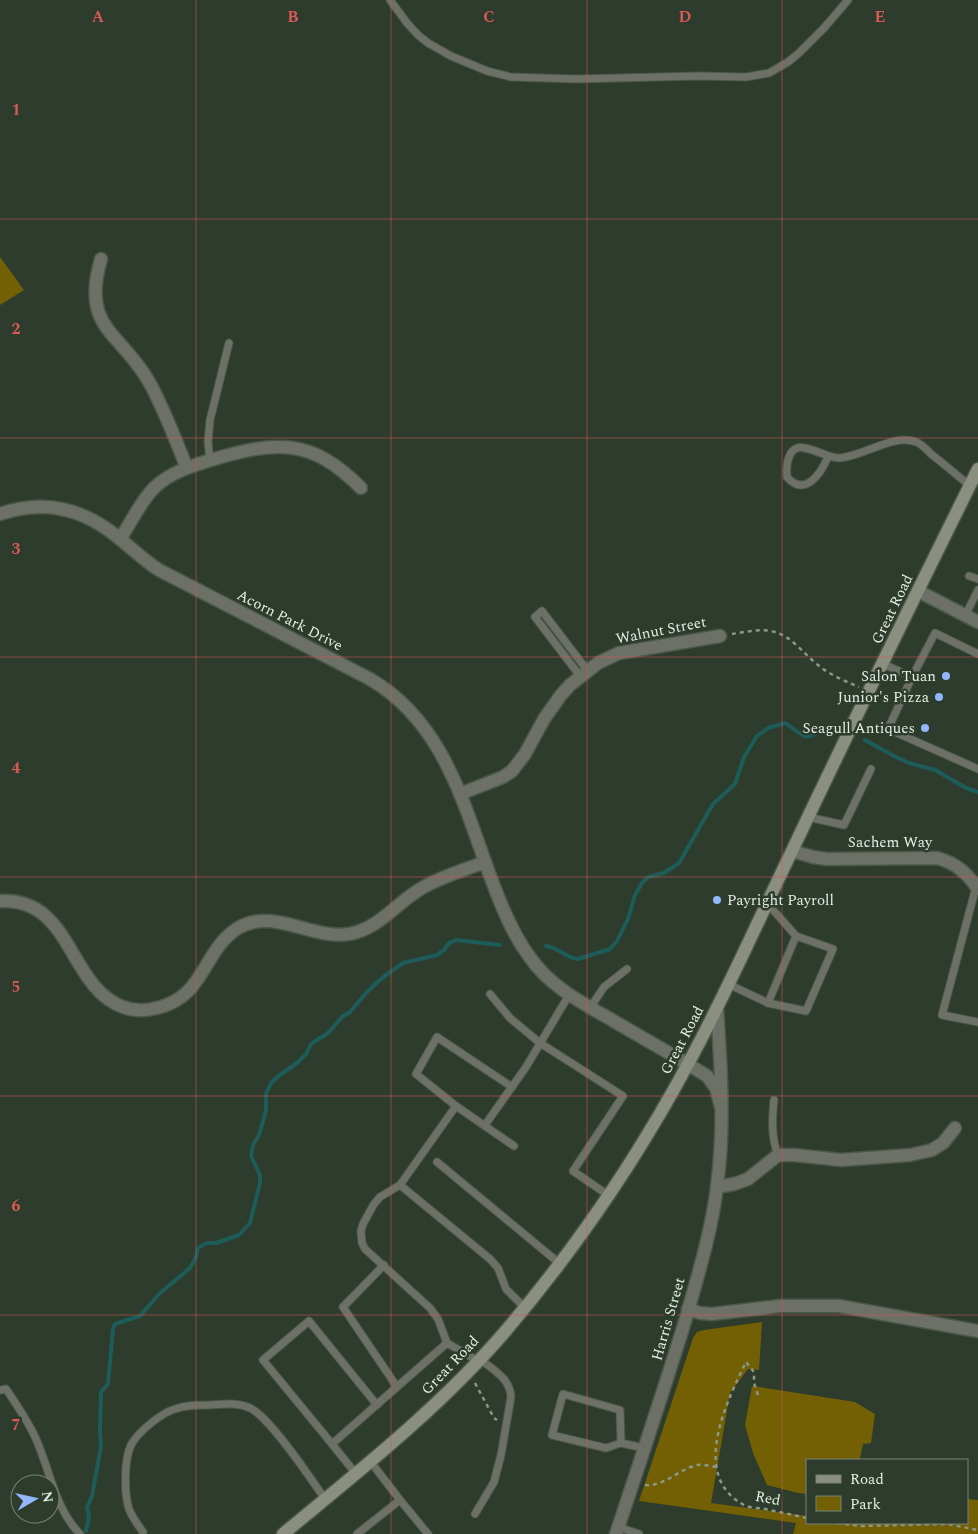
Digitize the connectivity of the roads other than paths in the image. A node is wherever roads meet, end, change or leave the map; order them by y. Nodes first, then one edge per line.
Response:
1 (390, 0) edge
2 (848, 0) edge
3 (101, 259) dead end
4 (229, 343) dead end
5 (828, 457) junction
6 (210, 461) junction
7 (187, 468) junction
8 (978, 469) edge
9 (970, 486) junction
10 (360, 488) dead end
11 (0, 514) edge
12 (120, 539) junction
13 (969, 576) dead end
14 (978, 579) edge
15 (978, 590) edge
16 (918, 591) junction
17 (965, 616) junction
18 (978, 622) edge
19 (720, 636) road end
20 (978, 654) edge
21 (883, 664) junction
22 (583, 673) junction
23 (912, 677) junction
24 (871, 769) dead end
25 (978, 770) edge
26 (460, 794) junction
27 (808, 817) junction
28 (792, 851) junction
29 (485, 862) junction
30 (977, 888) edge
31 (0, 901) edge
32 (766, 903) junction
33 (796, 936) junction
34 (627, 969) dead end
35 (728, 984) junction
36 (490, 994) dead end
37 (569, 995) junction
38 (768, 1003) junction
39 (590, 1008) junction
40 (717, 1008) junction
41 (978, 1022) edge
42 (540, 1043) junction
43 (688, 1064) junction
44 (512, 1087) junction
45 (774, 1100) dead end
46 (456, 1106) junction
47 (721, 1107) junction
48 (485, 1125) junction
49 (955, 1128) dead end
50 (514, 1146) dead end
51 (778, 1156) junction
52 (437, 1162) dead end
53 (400, 1185) junction
54 (717, 1187) junction
55 (608, 1195) junction
56 (559, 1263) junction
57 (384, 1265) junction
58 (524, 1307) junction
59 (688, 1309) junction
60 (978, 1332) edge
61 (447, 1343) junction
62 (479, 1360) junction
63 (397, 1387) junction
64 (0, 1390) edge
65 (377, 1405) junction
66 (621, 1443) junction
67 (332, 1444) junction
68 (644, 1448) junction
69 (370, 1461) junction
70 (356, 1474) junction
71 (326, 1499) junction
72 (400, 1500) junction
73 (475, 1514) dead end
74 (617, 1531) edge
75 (143, 1532) dead end
76 (80, 1534) edge
77 (283, 1534) edge
78 (357, 1534) edge
79 (428, 1534) edge
80 (639, 1534) edge

1 - 2 lane
3 - 7 street
4 - 6 lane
5 - 5 lane
5 - 9 lane
6 - 7 street
6 - 10 street
7 - 12 street
8 - 9 main road, Great Road
9 - 16 main road, Great Road
11 - 12 street, Acorn Park Drive
12 - 26 street, Acorn Park Drive
13 - 14 lane
15 - 17 lane
16 - 17 street
16 - 21 main road, Great Road
17 - 18 street
19 - 22 street, Walnut Street
20 - 23 lane
21 - 23 lane
21 - 27 main road, Great Road
22 - 22 lane
22 - 26 street, Walnut Street
23 - 25 lane
24 - 27 lane
26 - 29 street, Acorn Park Drive
27 - 28 main road, Great Road
28 - 30 street, Sachem Way
28 - 32 main road, Great Road
29 - 31 street
29 - 37 street, Acorn Park Drive
30 - 41 lane
32 - 33 lane
32 - 35 main road, Great Road
33 - 38 lane
33 - 38 lane
34 - 39 lane
35 - 38 lane
35 - 40 main road, Great Road
36 - 42 lane
37 - 39 street, Acorn Park Drive
37 - 42 lane
39 - 43 street, Acorn Park Drive
40 - 43 main road, Great Road
40 - 47 street, Harris Street
42 - 44 lane
42 - 55 lane
43 - 47 street, Harris Street
43 - 55 main road, Great Road
44 - 46 lane
44 - 48 lane
45 - 51 lane
46 - 48 lane
46 - 53 lane
47 - 54 street, Harris Street
48 - 50 lane
49 - 51 street
51 - 54 street
52 - 56 lane
53 - 57 lane
53 - 58 lane
54 - 59 street, Harris Street
55 - 56 main road, Great Road
56 - 58 main road, Great Road
57 - 61 lane
57 - 63 lane
58 - 62 main road, Great Road
59 - 60 street
59 - 68 street, Harris Street
61 - 62 lane
61 - 63 lane
62 - 69 main road, Great Road
62 - 73 lane
63 - 65 lane
64 - 76 lane
65 - 67 lane
65 - 67 lane
66 - 66 lane
66 - 68 lane
67 - 70 lane
68 - 74 street, Harris Street
69 - 70 main road, Great Road
69 - 72 lane
70 - 71 main road, Great Road
71 - 75 lane
71 - 77 main road, Great Road
72 - 78 lane
72 - 79 lane
74 - 80 lane

